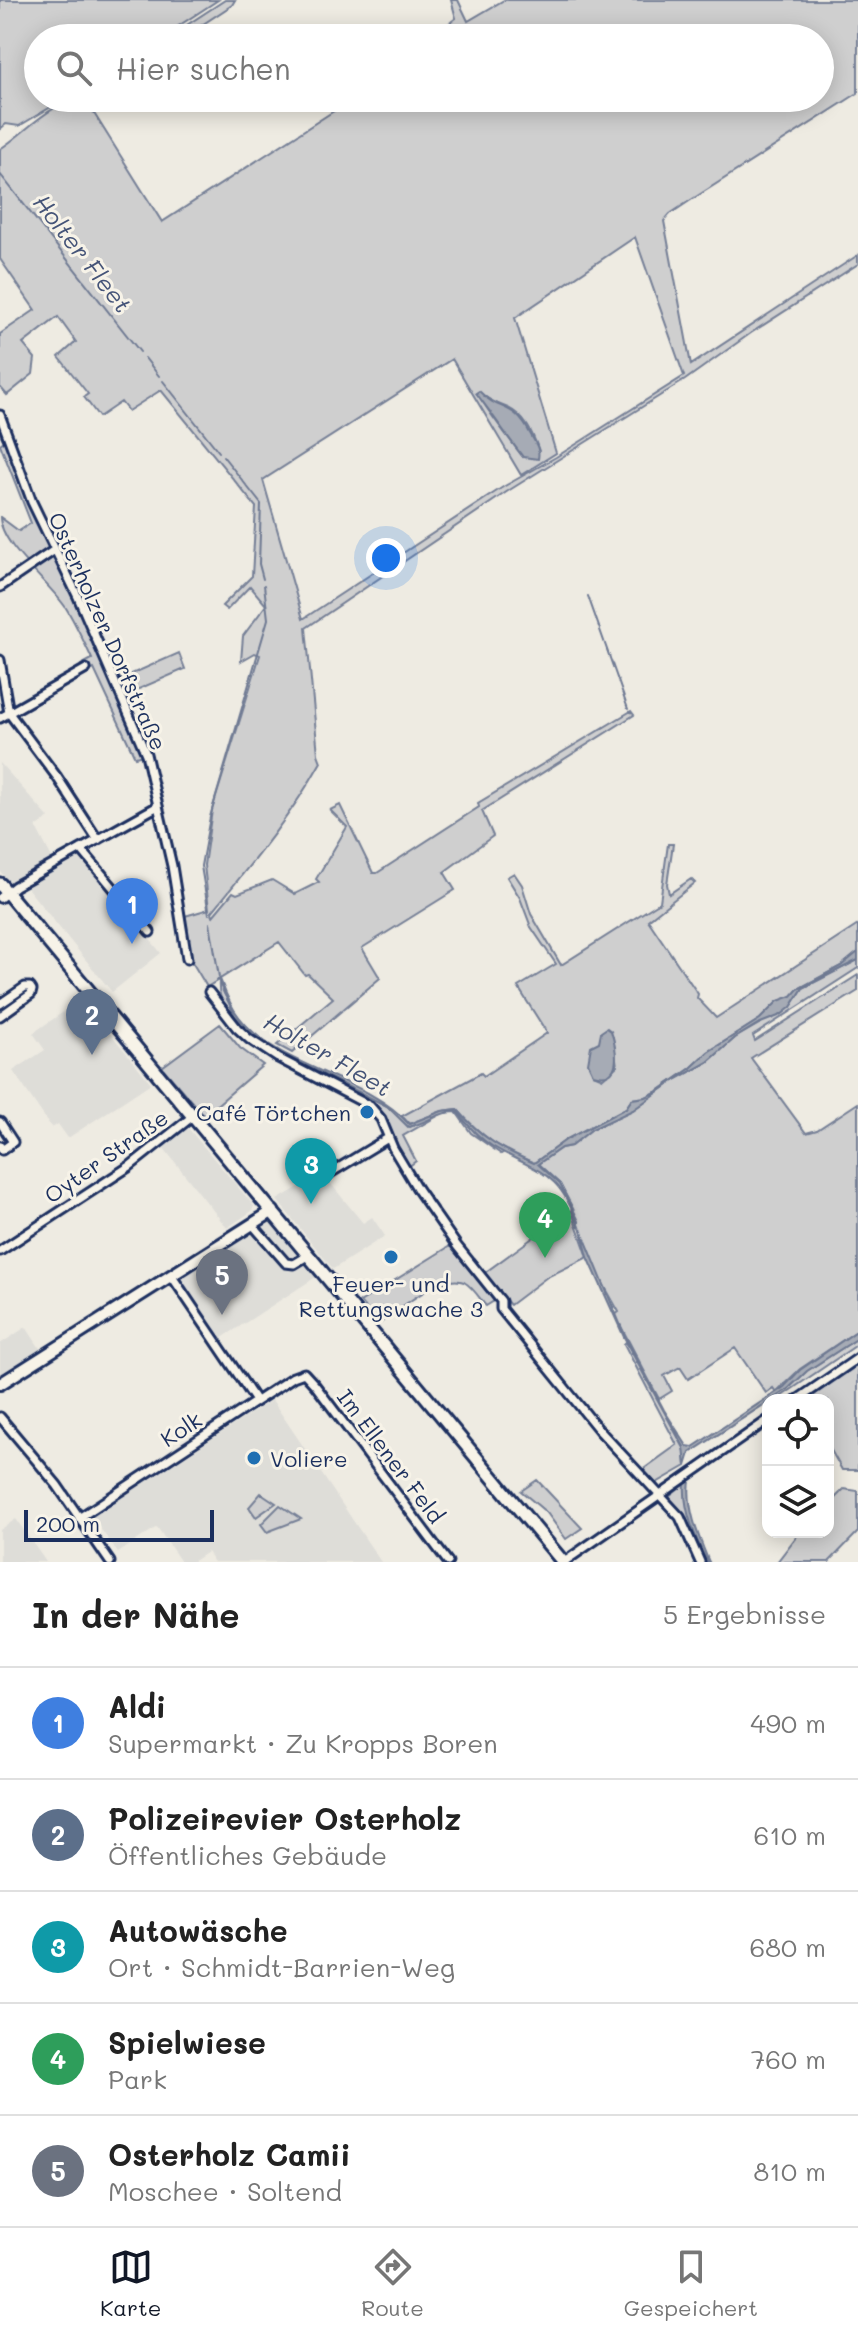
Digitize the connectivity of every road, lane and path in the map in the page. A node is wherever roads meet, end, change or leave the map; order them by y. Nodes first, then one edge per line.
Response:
1 (0, 415) edge
2 (53, 551) junction
3 (0, 587) edge
4 (0, 660) edge
5 (86, 669) dead end
6 (9, 713) junction
7 (0, 718) edge
8 (158, 806) junction
9 (98, 840) junction
10 (81, 849) junction
11 (2, 891) edge
12 (150, 932) dead end
13 (187, 959) dead end
14 (209, 992) dead end
15 (0, 1004) edge
16 (0, 1016) edge
17 (193, 1116) junction
18 (0, 1122) edge
19 (388, 1138) junction
20 (0, 1146) edge
21 (327, 1175) dead end
22 (273, 1211) junction
23 (252, 1224) junction
24 (0, 1251) edge
25 (309, 1255) junction
26 (171, 1275) junction
27 (858, 1358) edge
28 (304, 1373) joint
29 (0, 1384) edge
30 (806, 1394) edge
31 (256, 1401) junction
32 (0, 1417) edge
33 (762, 1424) edge
34 (658, 1495) junction
35 (79, 1518) junction
36 (110, 1562) edge
37 (448, 1562) edge
38 (564, 1562) edge
39 (700, 1562) edge

1 - 2 street, Osterholzer Dorfstraße
2 - 3 street
2 - 8 street, Osterholzer Dorfstraße
4 - 6 street
5 - 6 street
6 - 7 street
6 - 9 street
8 - 9 street
8 - 13 street, Osterholzer Dorfstraße
9 - 10 street
10 - 11 street
10 - 12 street
11 - 17 main road
14 - 19 street
15 - 16 street
17 - 22 main road
17 - 24 street, Oyter Straße
18 - 20 street
19 - 21 street
19 - 34 street
22 - 23 main road
22 - 25 main road
23 - 25 street
23 - 26 main road
25 - 38 main road
26 - 29 main road
26 - 31 street
27 - 30 street
28 - 31 street, Kolk
28 - 37 street, Im Ellener Feld
31 - 35 street, Kolk
32 - 35 street
33 - 34 street
34 - 38 street
34 - 39 street
35 - 36 street

